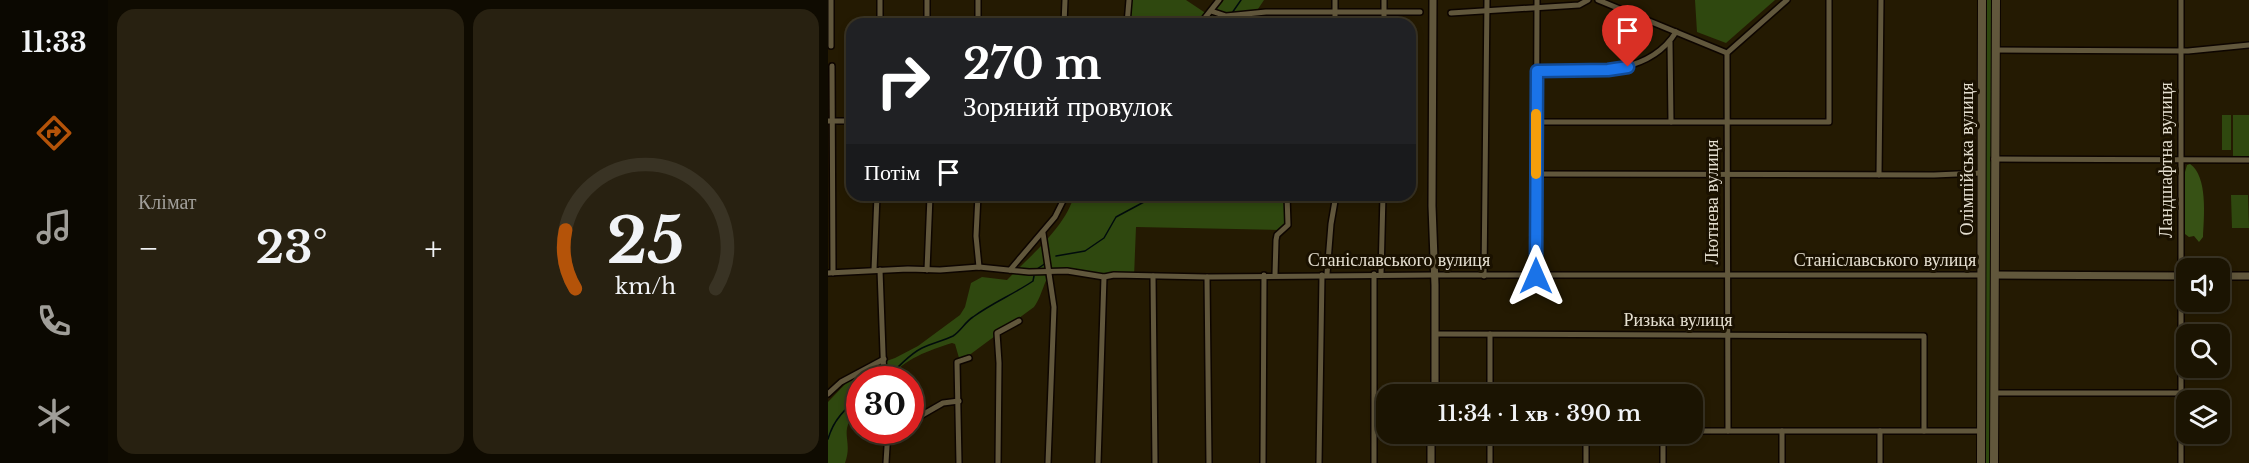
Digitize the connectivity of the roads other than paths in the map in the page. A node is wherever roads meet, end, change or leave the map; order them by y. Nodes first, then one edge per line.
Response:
1 (831, 0) edge
2 (880, 0) edge
3 (927, 0) edge
4 (978, 0) edge
5 (1065, 0) edge
6 (1129, 0) edge
7 (1219, 0) edge
8 (1335, 0) edge
9 (1384, 0) edge
10 (1433, 0) edge
11 (1487, 0) edge
12 (1537, 0) edge
13 (1587, 0) edge
14 (1598, 0) edge
15 (1787, 0) edge
16 (1829, 0) edge
17 (1881, 0) edge
18 (1982, 0) edge
19 (1996, 0) edge
20 (2181, 0) edge
21 (1537, 8) junction
22 (1211, 11) junction
23 (1487, 11) junction
24 (1335, 12) junction
25 (1384, 12) junction
26 (1420, 12) dead end
27 (1451, 13) dead end
28 (880, 18) edge
29 (927, 18) edge
30 (978, 18) edge
31 (1064, 18) edge
32 (1128, 18) edge
33 (1205, 18) edge
34 (1335, 18) edge
35 (1384, 18) edge
36 (1676, 32) junction
37 (1670, 42) junction
38 (2249, 45) edge
39 (831, 46) dead end
40 (1995, 50) junction
41 (2181, 51) junction
42 (1727, 52) junction
43 (832, 66) dead end
44 (1537, 71) junction
45 (830, 121) edge
46 (846, 121) edge
47 (1536, 122) junction
48 (1671, 122) junction
49 (1727, 122) junction
50 (1995, 159) junction
51 (2181, 159) junction
52 (2249, 160) edge
53 (1982, 173) junction
54 (1536, 174) junction
55 (1727, 174) junction
56 (1880, 175) junction
57 (877, 201) edge
58 (930, 201) edge
59 (978, 201) edge
60 (1064, 201) edge
61 (1287, 201) edge
62 (1335, 201) edge
63 (1383, 201) edge
64 (1043, 233) junction
65 (2184, 258) edge
66 (979, 267) junction
67 (877, 270) junction
68 (927, 270) junction
69 (1010, 270) junction
70 (1049, 272) junction
71 (830, 273) edge
72 (1374, 274) junction
73 (1381, 274) junction
74 (1263, 275) junction
75 (1275, 275) junction
76 (1325, 275) junction
77 (1433, 275) junction
78 (1995, 275) junction
79 (1153, 276) junction
80 (1484, 276) junction
81 (1536, 276) junction
82 (1727, 276) junction
83 (1981, 276) junction
84 (2176, 276) edge
85 (2230, 276) edge
86 (2249, 276) edge
87 (1104, 277) junction
88 (1207, 277) junction
89 (2183, 312) edge
90 (1019, 321) dead end
91 (1433, 334) junction
92 (1490, 334) junction
93 (1728, 335) junction
94 (969, 358) dead end
95 (884, 359) junction
96 (884, 366) edge
97 (1433, 384) edge
98 (1490, 384) edge
99 (2181, 390) edge
100 (1994, 393) junction
101 (2176, 393) edge
102 (828, 394) edge
103 (959, 401) junction
104 (924, 414) edge
105 (1703, 431) edge
106 (1728, 431) junction
107 (1782, 431) junction
108 (1880, 431) junction
109 (1924, 431) junction
110 (1982, 431) junction
111 (887, 444) edge
112 (1433, 444) edge
113 (1490, 444) edge
114 (1586, 444) edge
115 (1663, 444) edge
116 (2181, 444) edge
117 (886, 463) edge
118 (959, 463) edge
119 (998, 463) edge
120 (1048, 463) edge
121 (1098, 463) edge
122 (1155, 463) edge
123 (1209, 463) edge
124 (1263, 463) edge
125 (1319, 463) edge
126 (1374, 463) edge
127 (1433, 463) edge
128 (1490, 463) edge
129 (1586, 463) edge
130 (1663, 463) edge
131 (1782, 463) edge
132 (1880, 463) edge
133 (1981, 463) edge
134 (1994, 463) edge
135 (2181, 463) edge

1 - 39 street
2 - 28 street
3 - 29 street
4 - 30 street
5 - 31 street
6 - 32 street
7 - 22 street
8 - 24 street
9 - 25 street
10 - 77 street
11 - 23 street
12 - 21 street
13 - 21 street
14 - 36 street
15 - 42 street
16 - 49 street
17 - 56 street
18 - 53 main road, Олімпійська вулиця
19 - 40 main road, Олімпійська вулиця
20 - 41 street, Ландшафтна вулиця
21 - 23 street
21 - 44 street
22 - 24 street
22 - 33 street
23 - 27 street
23 - 80 street
24 - 25 street
24 - 34 street
25 - 26 street
25 - 35 street
36 - 37 street
36 - 42 street
37 - 44 street
37 - 48 street
38 - 41 street
40 - 41 street
40 - 50 main road, Олімпійська вулиця
41 - 51 street, Ландшафтна вулиця
42 - 49 street, Лютнева вулиця
43 - 45 street
44 - 47 street
45 - 46 street
45 - 71 street
47 - 48 street
47 - 54 street
48 - 49 street
49 - 55 street, Лютнева вулиця
50 - 51 street
50 - 78 main road, Олімпійська вулиця
51 - 52 street
51 - 65 street, Ландшафтна вулиця
53 - 56 street
53 - 83 main road, Олімпійська вулиця
54 - 55 street
54 - 81 street
55 - 56 street
55 - 82 street, Лютнева вулиця
57 - 67 street
58 - 68 street
59 - 66 street
60 - 64 street
61 - 75 street
62 - 76 street
63 - 73 street
64 - 69 street
64 - 70 street
66 - 68 street, Станіславського вулиця
66 - 69 street, Станіславського вулиця
67 - 68 street, Станіславського вулиця
67 - 71 street, Станіславського вулиця
67 - 95 street
69 - 70 street, Станіславського вулиця
70 - 87 street, Станіславського вулиця
70 - 120 street
72 - 73 street, Станіславського вулиця
72 - 76 street, Станіславського вулиця
72 - 126 street
73 - 77 street, Станіславського вулиця
74 - 75 street, Станіславського вулиця
74 - 88 street, Станіславського вулиця
74 - 124 street
75 - 76 street, Станіславського вулиця
76 - 125 street
77 - 80 street, Станіславського вулиця
77 - 91 street
78 - 83 main road, Станіславського вулиця
78 - 84 street, Станіславського вулиця
78 - 100 main road, Олімпійська вулиця
79 - 87 street, Станіславського вулиця
79 - 88 street, Станіславського вулиця
79 - 122 street
80 - 81 street, Станіславського вулиця
81 - 82 street, Станіславського вулиця
82 - 83 street, Станіславського вулиця
82 - 93 street, Лютнева вулиця
83 - 110 main road, Олімпійська вулиця
85 - 86 street
87 - 121 street
88 - 123 street
89 - 99 street, Ландшафтна вулиця
90 - 119 street
91 - 92 street, Ризька вулиця
91 - 97 street
92 - 93 street, Ризька вулиця
92 - 98 street
93 - 106 street, Лютнева вулиця
93 - 109 street, Ризька вулиця
94 - 103 street
95 - 96 street
95 - 102 street
100 - 101 street
100 - 134 main road, Олімпійська вулиця
103 - 104 street
103 - 118 street
105 - 106 street
106 - 107 street
107 - 108 street
107 - 131 street
108 - 109 street
108 - 132 street
109 - 110 street
110 - 133 main road, Олімпійська вулиця
111 - 117 street
112 - 127 street
113 - 128 street
114 - 129 street
115 - 130 street
116 - 135 street, Ландшафтна вулиця

